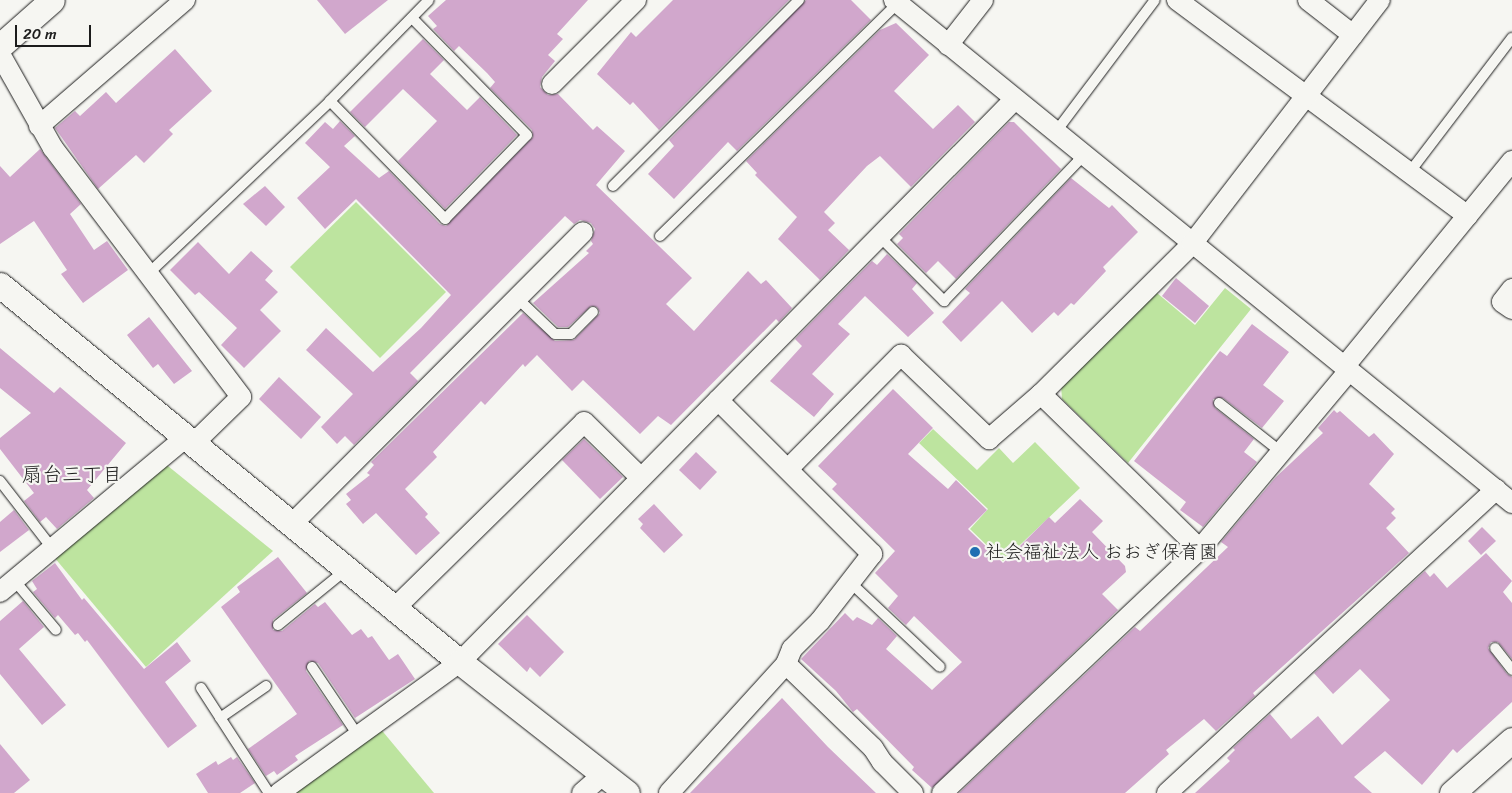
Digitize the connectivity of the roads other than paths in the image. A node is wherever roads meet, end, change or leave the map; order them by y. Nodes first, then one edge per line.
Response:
1 (52, 0) edge
2 (185, 0) edge
3 (429, 0) edge
4 (636, 0) edge
5 (799, 0) edge
6 (983, 0) edge
7 (1155, 0) edge
8 (1177, 0) edge
9 (1308, 0) edge
10 (1380, 0) edge
11 (896, 2) edge
12 (412, 18) junction
13 (1353, 35) junction
14 (1512, 38) edge
15 (948, 45) junction
16 (0, 46) edge
17 (0, 54) edge
18 (552, 84) dead end
19 (1306, 96) junction
20 (1014, 100) junction
21 (330, 101) junction
22 (39, 126) junction
23 (1055, 133) junction
24 (1083, 156) junction
25 (1512, 161) edge
26 (1409, 173) junction
27 (613, 186) dead end
28 (1468, 216) junction
29 (583, 232) dead end
30 (660, 236) dead end
31 (880, 237) junction
32 (1192, 244) junction
33 (148, 274) junction
34 (0, 285) edge
35 (1512, 289) edge
36 (518, 298) junction
37 (1512, 309) edge
38 (593, 312) dead end
39 (1346, 369) junction
40 (1041, 394) junction
41 (718, 400) junction
42 (1219, 403) dead end
43 (190, 440) junction
44 (1281, 452) junction
45 (788, 468) junction
46 (640, 477) junction
47 (0, 482) edge
48 (1507, 497) edge
49 (292, 524) junction
50 (52, 548) junction
51 (1200, 549) junction
52 (347, 569) junction
53 (851, 584) junction
54 (7, 586) edge
55 (395, 608) junction
56 (278, 625) dead end
57 (56, 630) dead end
58 (1495, 648) dead end
59 (460, 662) junction
60 (786, 664) junction
61 (312, 667) dead end
62 (940, 667) dead end
63 (1512, 670) edge
64 (266, 686) dead end
65 (201, 688) dead end
66 (220, 718) junction
67 (357, 734) junction
68 (1512, 740) edge
69 (604, 774) junction
70 (269, 793) edge
71 (279, 793) edge
72 (582, 793) edge
73 (627, 793) edge
74 (669, 793) edge
75 (913, 793) edge
76 (942, 793) edge
77 (1167, 793) edge
78 (1452, 793) edge

1 - 16 street
2 - 22 street
3 - 12 lane
4 - 18 street
5 - 27 lane
6 - 15 street
7 - 23 lane
8 - 19 street
9 - 13 street
10 - 13 street
11 - 15 street
11 - 30 lane
12 - 21 lane
12 - 21 lane
13 - 19 street
14 - 26 lane
15 - 20 street
17 - 22 street
19 - 26 street
19 - 32 street
20 - 23 street
20 - 31 street
21 - 33 lane
22 - 33 street
23 - 24 street
24 - 31 lane
24 - 32 street
25 - 28 street
26 - 28 street
28 - 39 street
29 - 36 street
31 - 41 street
32 - 39 street
32 - 40 street
33 - 43 street
34 - 43 street
35 - 37 street
36 - 38 lane
36 - 49 street
39 - 44 street
39 - 48 street
40 - 45 street
40 - 51 street
41 - 45 street
41 - 46 street
42 - 44 lane
43 - 49 street
43 - 50 street
44 - 51 street
45 - 53 street
46 - 55 street
46 - 59 street
47 - 50 lane
48 - 77 street
49 - 52 street
50 - 54 street
51 - 76 street
52 - 55 street
52 - 56 lane
53 - 60 street
53 - 62 lane
54 - 57 lane
55 - 59 street
58 - 63 lane
59 - 67 street
59 - 69 street
60 - 74 street
60 - 75 street
61 - 67 lane
64 - 66 lane
65 - 66 lane
66 - 70 lane
67 - 71 street
68 - 78 street
69 - 72 street
69 - 73 street

